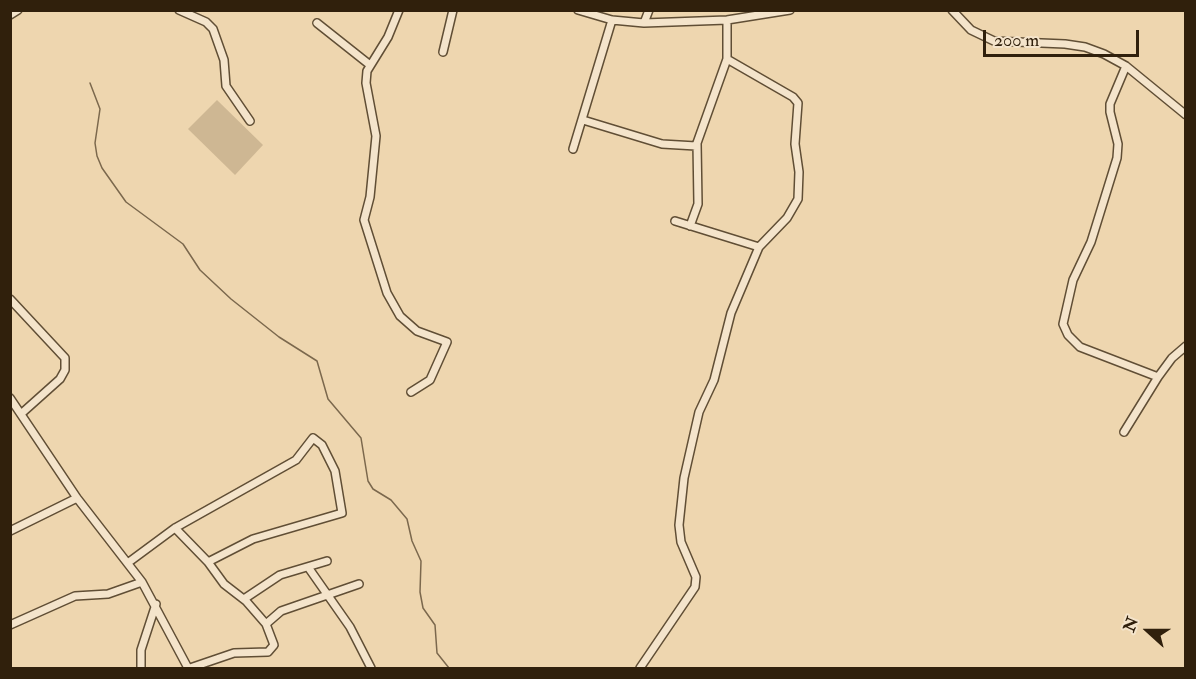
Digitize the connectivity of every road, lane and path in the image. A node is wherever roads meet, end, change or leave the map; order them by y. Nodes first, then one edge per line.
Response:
1 (18, 10) edge
2 (179, 10) edge
3 (399, 10) edge
4 (453, 10) edge
5 (578, 10) edge
6 (649, 10) edge
7 (790, 10) edge
8 (952, 10) edge
9 (10, 15) edge
10 (612, 20) junction
11 (727, 20) junction
12 (316, 23) dead end
13 (644, 23) junction
14 (443, 52) dead end
15 (727, 59) junction
16 (370, 65) junction
17 (1126, 66) junction
18 (1185, 115) edge
19 (583, 120) junction
20 (250, 121) dead end
21 (696, 146) junction
22 (573, 149) dead end
23 (675, 221) dead end
24 (690, 226) junction
25 (759, 247) junction
26 (10, 299) edge
27 (1185, 346) edge
28 (1158, 377) junction
29 (411, 392) dead end
30 (10, 398) edge
31 (22, 413) junction
32 (1124, 432) dead end
33 (77, 498) junction
34 (175, 528) junction
35 (10, 531) edge
36 (327, 561) dead end
37 (129, 562) junction
38 (208, 562) junction
39 (308, 567) junction
40 (142, 582) junction
41 (359, 584) dead end
42 (328, 596) junction
43 (243, 599) junction
44 (156, 604) junction
45 (266, 624) junction
46 (10, 625) edge
47 (141, 669) edge
48 (189, 669) edge
49 (371, 669) edge
50 (640, 669) edge

1 - 9 street
2 - 20 street
3 - 16 street
4 - 14 street
5 - 10 street
6 - 13 street
7 - 11 street
8 - 17 street
10 - 13 street
10 - 19 street
11 - 13 street
11 - 15 street
12 - 16 street
15 - 21 street
15 - 25 street
16 - 29 street
17 - 18 street
17 - 28 street
19 - 21 street
19 - 22 street
21 - 24 street
23 - 24 street
24 - 25 street
25 - 50 street
26 - 31 street
27 - 28 street
28 - 32 street
30 - 31 street
31 - 33 street
33 - 35 street
33 - 37 street
34 - 37 street
34 - 38 street
34 - 38 street
36 - 39 street
37 - 40 street
38 - 43 street
39 - 42 street
39 - 43 street
40 - 44 street
40 - 46 street
41 - 42 street
42 - 45 street
42 - 49 street
43 - 45 street
44 - 47 street
44 - 48 street
45 - 48 street

